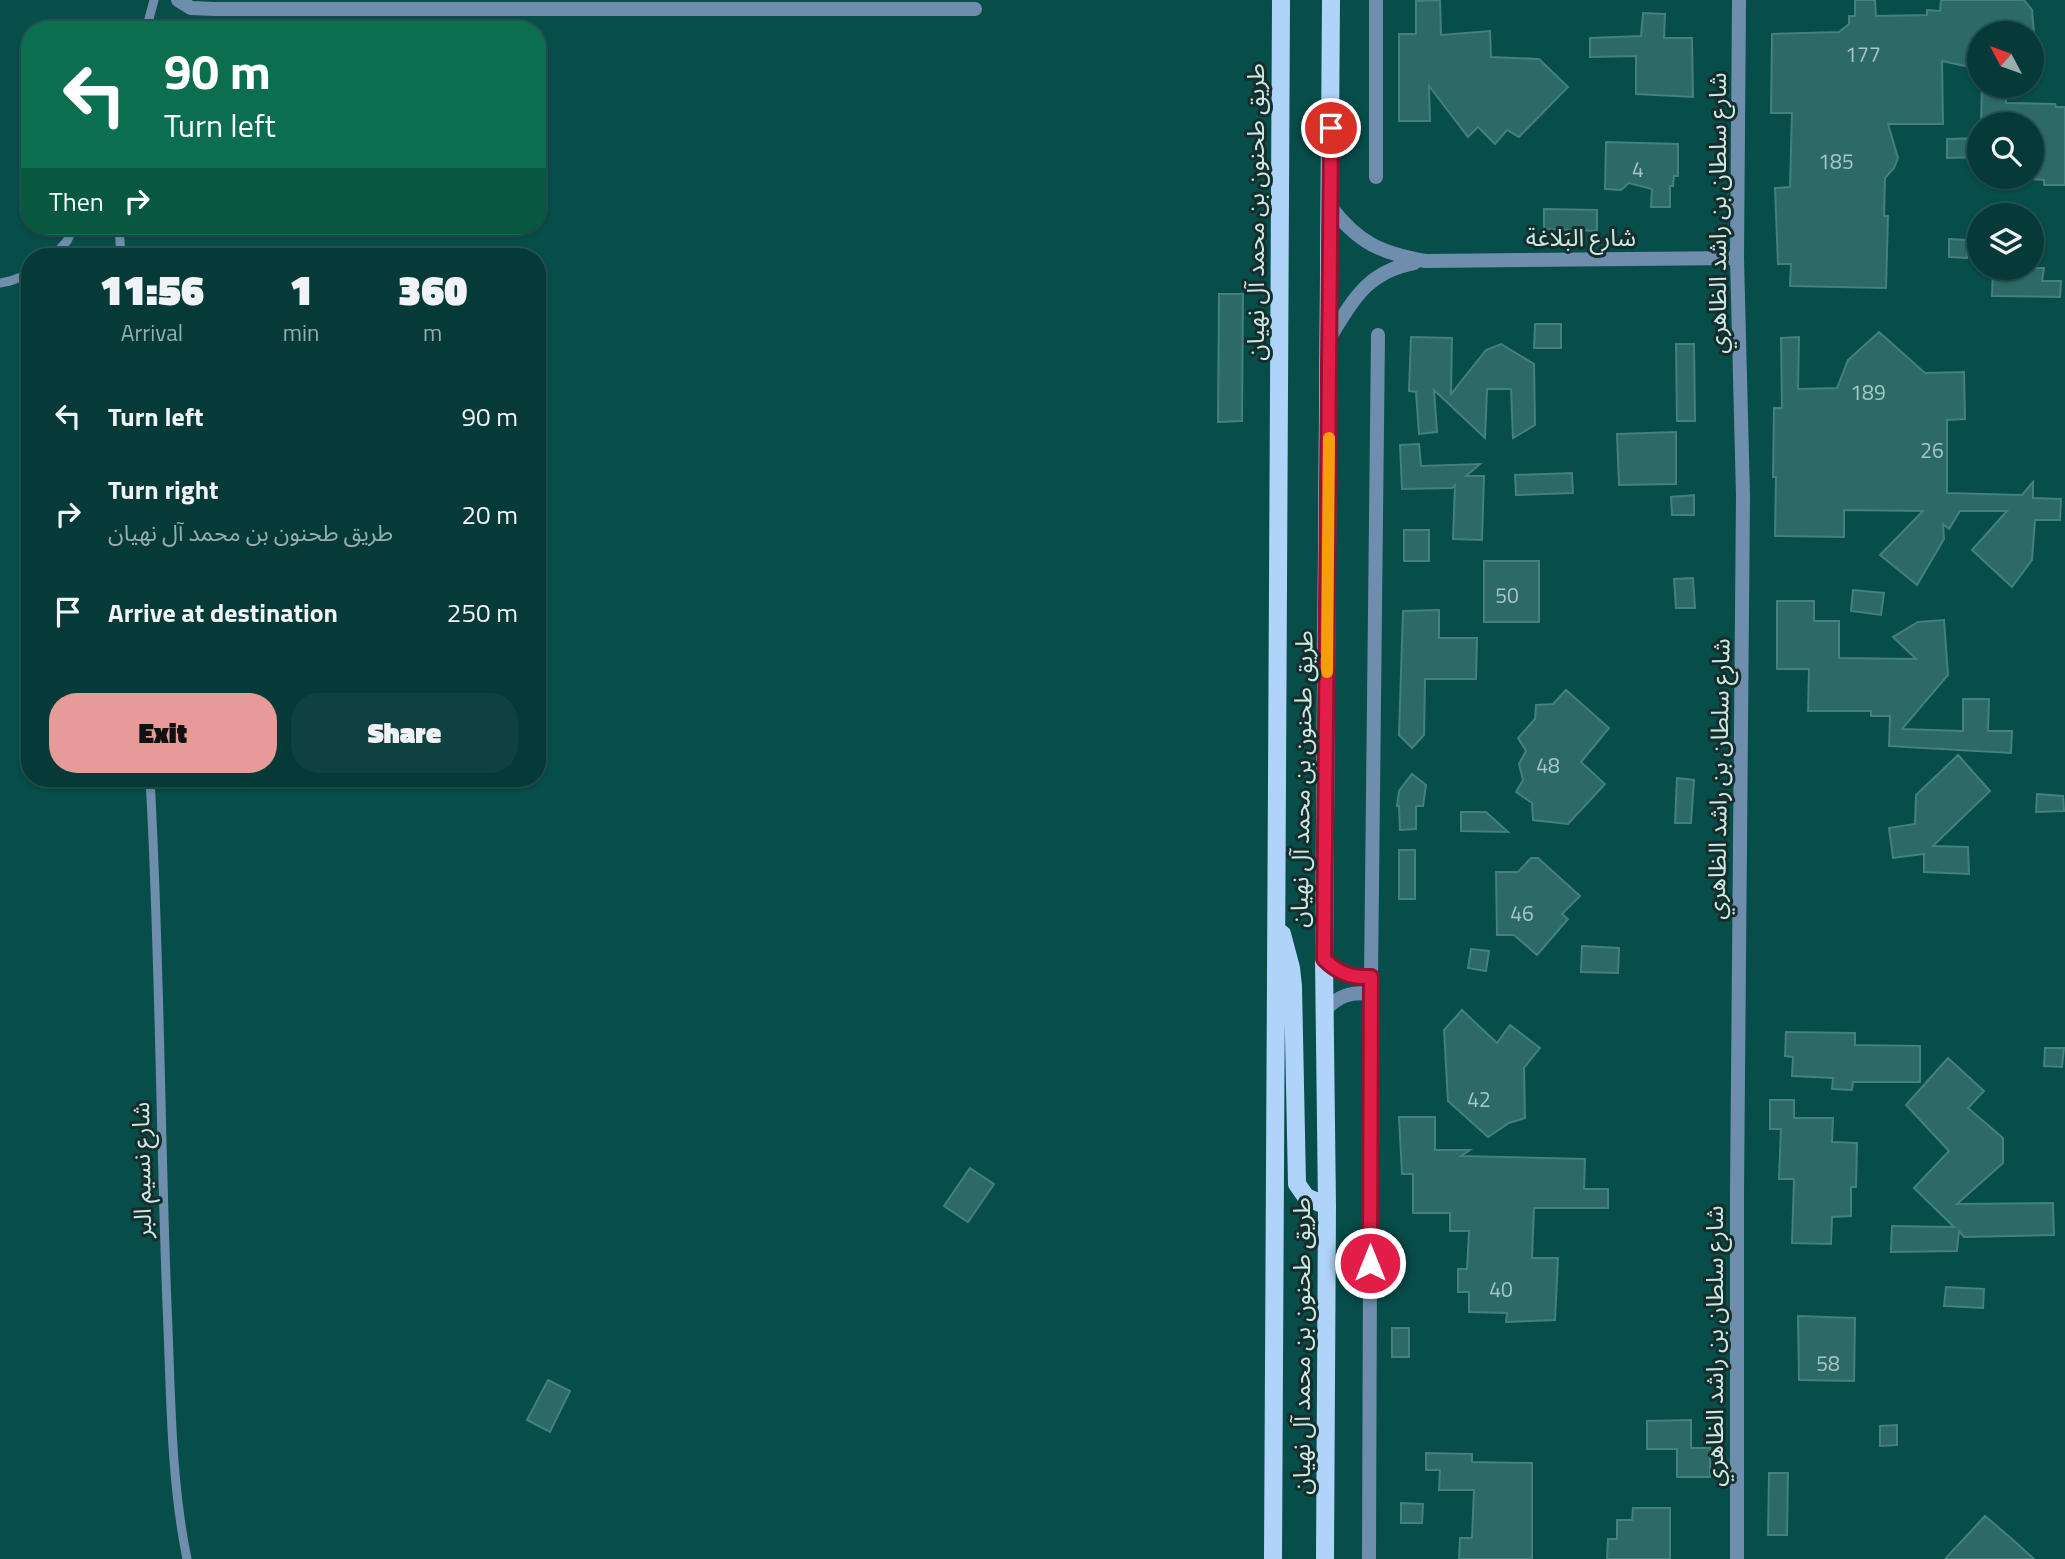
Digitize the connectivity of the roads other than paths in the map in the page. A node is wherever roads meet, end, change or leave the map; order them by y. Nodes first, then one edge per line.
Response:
1 (154, 0) edge
2 (178, 0) edge
3 (1281, 0) edge
4 (1331, 0) edge
5 (1376, 0) edge
6 (1740, 0) edge
7 (975, 9) dead end
8 (148, 21) edge
9 (1376, 177) dead end
10 (1330, 205) junction
11 (1737, 258) junction
12 (1425, 261) junction
13 (21, 277) edge
14 (0, 283) edge
15 (1378, 335) dead end
16 (1330, 337) junction
17 (150, 787) edge
18 (1277, 917) junction
19 (1324, 959) junction
20 (1371, 977) junction
21 (1371, 993) junction
22 (1324, 1011) junction
23 (1327, 1206) junction
24 (187, 1559) edge
25 (1273, 1559) edge
26 (1325, 1559) edge
27 (1369, 1559) edge
28 (1737, 1559) edge

1 - 8 lane
2 - 7 street
3 - 18 main road, طريق طحنون بن محمد آل نهيان
4 - 10 main road, طريق طحنون بن محمد آل نهيان
5 - 9 street
6 - 11 street, شارع سلطان بن راشد الظاهري
10 - 12 street, شارع البَلاغة
10 - 16 main road, طريق طحنون بن محمد آل نهيان
11 - 12 street, شارع البَلاغة
11 - 28 street, شارع سلطان بن راشد الظاهري
12 - 16 street, شارع البَلاغة
13 - 14 lane
15 - 20 street
16 - 19 main road, طريق طحنون بن محمد آل نهيان
17 - 24 lane, شارع نسيم البر
18 - 23 main road
18 - 25 main road, طريق طحنون بن محمد آل نهيان
19 - 20 street
19 - 22 main road, طريق طحنون بن محمد آل نهيان
20 - 21 street
21 - 22 street
21 - 27 street
22 - 23 main road, طريق طحنون بن محمد آل نهيان
23 - 26 main road, طريق طحنون بن محمد آل نهيان

